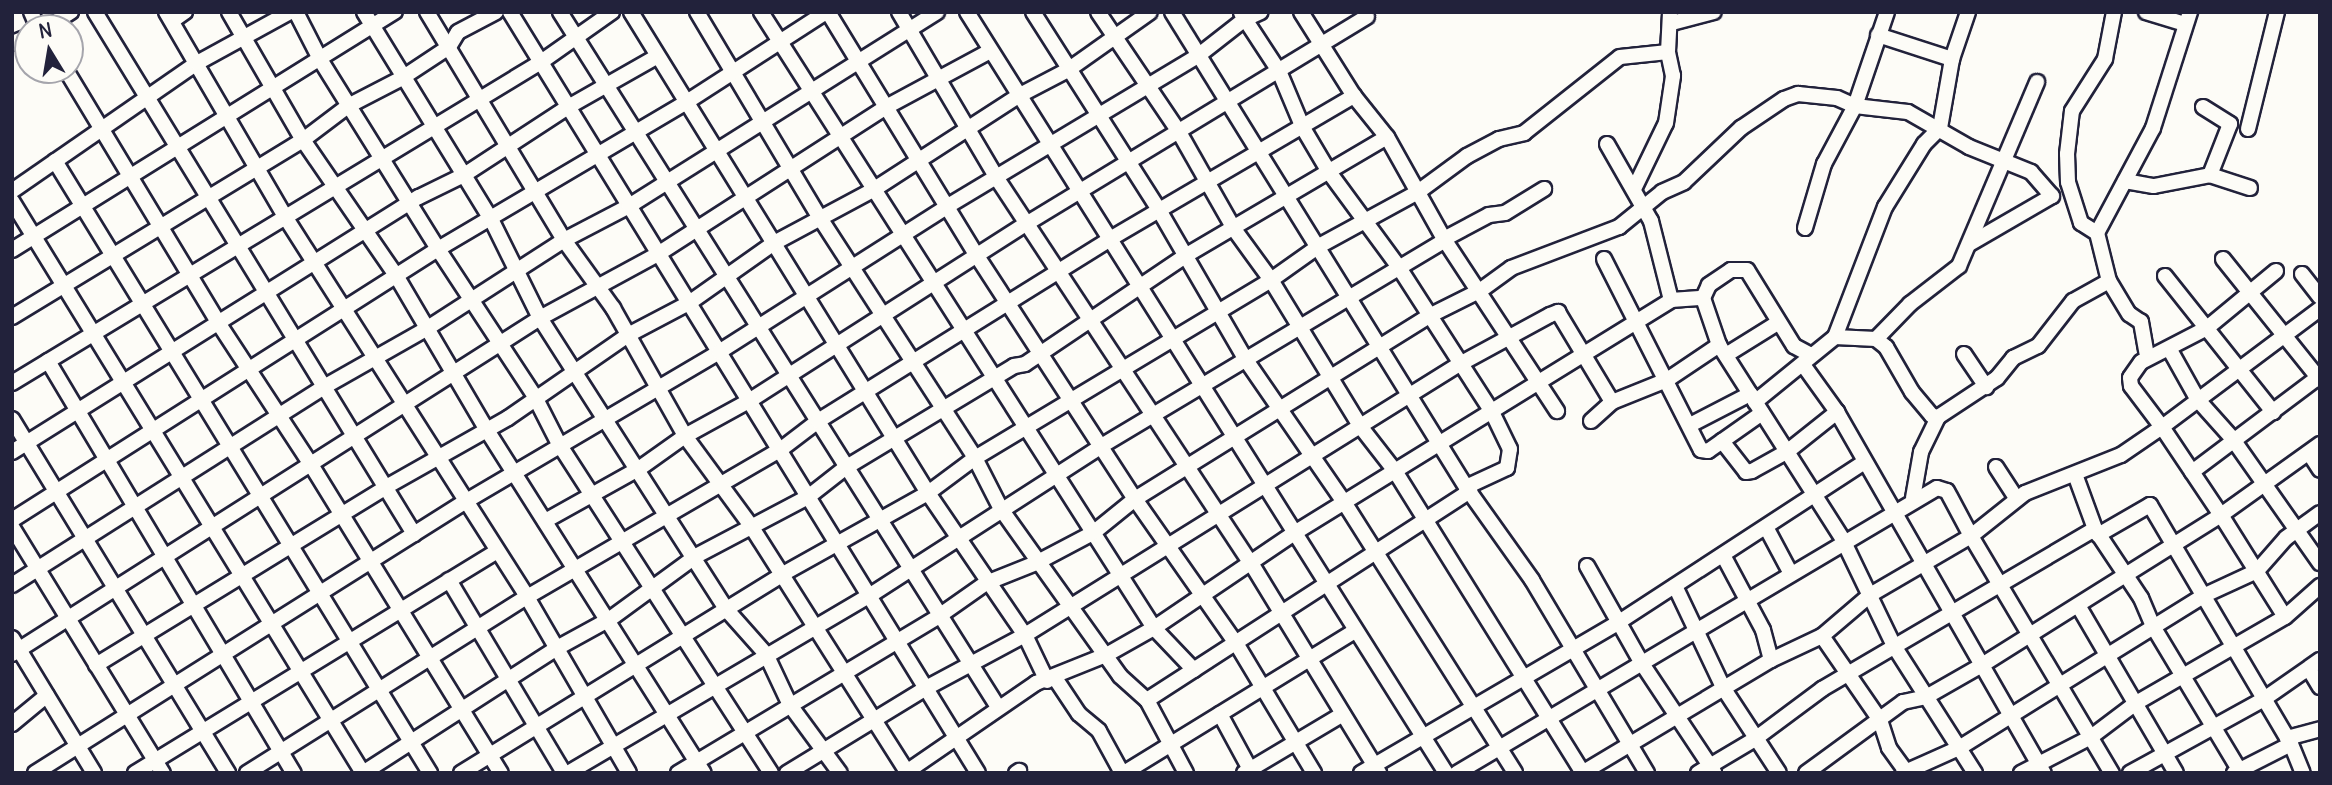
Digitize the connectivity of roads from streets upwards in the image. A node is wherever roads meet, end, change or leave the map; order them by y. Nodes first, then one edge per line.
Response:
1 (94, 12) edge
2 (185, 12) edge
3 (229, 12) edge
4 (290, 12) edge
5 (296, 12) edge
6 (364, 12) edge
7 (395, 12) edge
8 (427, 12) edge
9 (496, 12) edge
10 (510, 12) edge
11 (560, 12) edge
12 (612, 12) edge
13 (631, 12) edge
14 (697, 12) edge
15 (761, 12) edge
16 (827, 12) edge
17 (899, 12) edge
18 (937, 12) edge
19 (967, 12) edge
20 (1098, 12) edge
21 (1150, 12) edge
22 (1172, 12) edge
23 (1261, 12) edge
24 (1301, 12) edge
25 (1714, 12) edge
26 (1887, 12) edge
27 (1968, 12) edge
28 (2113, 12) edge
29 (2146, 12) edge
30 (2277, 12) edge
31 (1039, 14) edge
32 (1242, 16) edge
33 (169, 17) edge
34 (1367, 17) dead end
35 (1671, 18) edge
36 (2188, 18) edge
37 (372, 27) junction
38 (909, 29) junction
39 (1878, 34) junction
40 (1115, 37) junction
41 (577, 38) junction
42 (244, 40) junction
43 (777, 42) junction
44 (449, 47) junction
45 (1323, 47) junction
46 (990, 51) junction
47 (1668, 52) junction
48 (1199, 55) junction
49 (656, 57) junction
50 (1952, 59) junction
51 (859, 60) junction
52 (321, 61) junction
53 (541, 62) junction
54 (197, 63) junction
55 (1068, 70) junction
56 (1279, 71) junction
57 (733, 72) junction
58 (939, 76) junction
59 (402, 78) junction
60 (2037, 82) dead end
61 (1148, 83) junction
62 (75, 84) edge
63 (608, 85) junction
64 (272, 86) junction
65 (812, 89) junction
66 (1020, 95) junction
67 (481, 96) junction
68 (1354, 96) junction
69 (146, 98) junction
70 (1225, 101) junction
71 (685, 103) junction
72 (348, 106) junction
73 (888, 106) junction
74 (1854, 106) junction
75 (568, 107) junction
76 (2203, 107) dead end
77 (1100, 113) junction
78 (228, 115) junction
79 (765, 122) junction
80 (430, 126) junction
81 (970, 128) junction
82 (1303, 128) junction
83 (1940, 128) junction
84 (102, 129) junction
85 (2248, 129) dead end
86 (637, 132) junction
87 (1179, 132) junction
88 (843, 136) junction
89 (1387, 137) junction
90 (303, 140) junction
91 (1051, 143) junction
92 (509, 144) junction
93 (1607, 145) dead end
94 (177, 148) junction
95 (713, 151) junction
96 (1257, 154) junction
97 (383, 155) junction
98 (598, 156) junction
99 (2004, 159) junction
100 (55, 161) junction
101 (918, 162) junction
102 (1128, 163) junction
103 (257, 167) junction
104 (792, 168) junction
105 (1329, 172) junction
106 (464, 175) junction
107 (2210, 175) junction
108 (131, 177) junction
109 (996, 177) junction
110 (667, 179) junction
111 (2125, 181) junction
112 (1206, 182) junction
113 (1635, 187) junction
114 (335, 188) junction
115 (2250, 188) dead end
116 (1544, 189) dead end
117 (873, 190) junction
118 (1081, 190) junction
119 (12, 191) edge
120 (535, 192) junction
121 (1419, 192) junction
122 (744, 196) junction
123 (207, 197) junction
124 (1286, 199) junction
125 (12, 201) edge
126 (412, 202) junction
127 (83, 206) junction
128 (629, 206) junction
129 (948, 206) junction
130 (1642, 208) junction
131 (1159, 210) junction
132 (284, 215) junction
133 (820, 218) junction
134 (491, 219) junction
135 (1368, 222) junction
136 (1026, 224) junction
137 (697, 225) junction
138 (160, 226) junction
139 (1805, 228) dead end
140 (1234, 229) junction
141 (366, 232) junction
142 (905, 233) junction
143 (2097, 233) junction
144 (36, 236) junction
145 (1110, 239) junction
146 (1445, 239) junction
147 (564, 240) junction
148 (774, 243) junction
149 (1971, 243) junction
150 (237, 245) junction
151 (1318, 246) junction
152 (438, 249) junction
153 (12, 250) edge
154 (659, 254) junction
155 (113, 256) junction
156 (977, 256) junction
157 (1185, 256) junction
158 (1604, 259) dead end
159 (2223, 259) dead end
160 (317, 263) junction
161 (1398, 267) junction
162 (854, 268) junction
163 (1059, 270) junction
164 (516, 271) junction
165 (2276, 271) dead end
166 (189, 274) junction
167 (2302, 274) dead end
168 (723, 276) junction
169 (2165, 276) dead end
170 (397, 277) junction
171 (1271, 280) junction
172 (936, 282) junction
173 (2109, 282) junction
174 (65, 285) junction
175 (598, 286) junction
176 (1139, 288) junction
177 (1481, 290) junction
178 (2250, 293) junction
179 (267, 294) junction
180 (805, 296) junction
181 (1348, 296) junction
182 (2320, 297) edge
183 (1703, 298) junction
184 (472, 300) junction
185 (1671, 300) junction
186 (140, 303) junction
187 (689, 303) junction
188 (1010, 305) junction
189 (1218, 308) junction
190 (346, 309) junction
191 (2320, 309) edge
192 (882, 316) junction
193 (12, 317) edge
194 (1427, 317) junction
195 (540, 318) junction
196 (1090, 321) junction
197 (1634, 322) junction
198 (1779, 322) junction
199 (219, 324) junction
200 (755, 326) junction
201 (1300, 328) junction
202 (2207, 328) junction
203 (426, 329) junction
204 (966, 331) junction
205 (91, 334) junction
206 (628, 335) junction
207 (2281, 335) junction
208 (1506, 337) junction
209 (1835, 337) junction
210 (1172, 338) junction
211 (1876, 339) junction
212 (296, 341) junction
213 (501, 344) junction
214 (838, 344) junction
215 (1379, 346) junction
216 (1723, 350) junction
217 (2170, 350) junction
218 (1040, 351) junction
219 (719, 352) junction
220 (173, 353) junction
221 (1965, 354) dead end
222 (1584, 355) junction
223 (2147, 356) junction
224 (375, 357) junction
225 (1246, 360) junction
226 (1807, 360) junction
227 (48, 361) junction
228 (910, 362) junction
229 (1458, 365) junction
230 (2240, 367) junction
231 (577, 371) junction
232 (1123, 371) junction
233 (249, 372) junction
234 (788, 374) junction
235 (455, 375) junction
236 (1330, 376) junction
237 (993, 378) junction
238 (2319, 378) edge
239 (1667, 380) junction
240 (1541, 382) junction
241 (12, 383) edge
242 (123, 384) junction
243 (1203, 386) junction
244 (324, 387) junction
245 (655, 387) junction
246 (1986, 387) junction
247 (867, 391) junction
248 (534, 396) junction
249 (1410, 396) junction
250 (1073, 399) junction
251 (201, 400) junction
252 (2198, 400) junction
253 (749, 401) junction
254 (1612, 402) junction
255 (1756, 403) junction
256 (404, 407) junction
257 (1282, 407) junction
258 (945, 411) junction
259 (1557, 411) dead end
260 (78, 412) junction
261 (1492, 412) junction
262 (1837, 412) junction
263 (2273, 412) junction
264 (279, 416) junction
265 (606, 416) junction
266 (1154, 417) junction
267 (1938, 417) junction
268 (12, 419) edge
269 (818, 421) junction
270 (1591, 421) dead end
271 (1690, 425) junction
272 (1028, 426) junction
273 (1360, 426) junction
274 (485, 427) junction
275 (2162, 427) junction
276 (153, 430) junction
277 (685, 436) junction
278 (357, 437) junction
279 (1234, 438) junction
280 (2232, 438) junction
281 (896, 439) junction
282 (1722, 442) junction
283 (27, 443) junction
284 (1442, 443) junction
285 (559, 444) junction
286 (1103, 445) junction
287 (229, 448) junction
288 (2314, 449) edge
289 (779, 450) junction
290 (1788, 451) junction
291 (12, 452) edge
292 (1312, 456) junction
293 (436, 457) junction
294 (107, 458) junction
295 (975, 458) junction
296 (310, 463) junction
297 (1863, 464) junction
298 (1996, 467) dead end
299 (640, 468) junction
300 (845, 468) junction
301 (1186, 469) junction
302 (2320, 470) edge
303 (1395, 471) junction
304 (516, 472) junction
305 (2192, 472) junction
306 (1058, 474) junction
307 (2076, 477) junction
308 (183, 478) junction
309 (718, 483) junction
310 (2263, 484) junction
311 (1262, 486) junction
312 (386, 487) junction
313 (1468, 489) junction
314 (57, 491) junction
315 (591, 493) junction
316 (928, 493) junction
317 (260, 496) junction
318 (1814, 496) junction
319 (808, 497) junction
320 (1913, 498) junction
321 (1135, 499) junction
322 (2017, 499) junction
323 (1344, 502) junction
324 (463, 503) junction
325 (136, 509) junction
326 (1001, 509) junction
327 (1892, 510) junction
328 (2320, 513) edge
329 (341, 514) junction
330 (1214, 514) junction
331 (668, 515) junction
332 (2221, 515) junction
333 (879, 517) junction
334 (12, 520) edge
335 (545, 521) junction
336 (1424, 521) junction
337 (211, 525) junction
338 (751, 526) junction
339 (12, 527) edge
340 (1766, 527) junction
341 (2298, 529) junction
342 (1296, 532) junction
343 (2096, 532) junction
344 (1093, 533) junction
345 (414, 534) junction
346 (959, 536) junction
347 (1971, 536) junction
348 (86, 540) junction
349 (1843, 540) junction
350 (623, 541) junction
351 (837, 544) junction
352 (289, 545) junction
353 (1167, 546) junction
354 (2174, 548) junction
355 (497, 551) junction
356 (1374, 553) junction
357 (164, 555) junction
358 (1723, 555) junction
359 (696, 556) junction
360 (370, 562) junction
361 (1924, 563) junction
362 (1036, 564) junction
363 (1251, 564) junction
364 (2320, 564) edge
365 (910, 566) junction
366 (1587, 566) dead end
367 (577, 568) junction
368 (37, 569) junction
369 (2257, 571) junction
370 (1790, 572) junction
371 (242, 575) junction
372 (781, 575) junction
373 (1119, 576) junction
374 (2128, 578) junction
375 (449, 580) junction
376 (986, 583) junction
377 (1327, 584) junction
378 (12, 586) edge
379 (1675, 586) junction
380 (2320, 586) edge
381 (115, 587) junction
382 (653, 587) junction
383 (2001, 587) junction
384 (320, 593) junction
385 (1870, 595) junction
386 (2205, 595) junction
387 (869, 596) junction
388 (1203, 596) junction
389 (527, 597) junction
390 (1743, 600) junction
391 (194, 605) junction
392 (1070, 607) junction
393 (2079, 607) junction
394 (726, 609) junction
395 (400, 610) junction
396 (1952, 614) junction
397 (1279, 615) junction
398 (939, 616) junction
399 (2285, 617) junction
400 (67, 618) junction
401 (610, 620) junction
402 (1619, 622) junction
403 (272, 624) junction
404 (816, 625) junction
405 (478, 628) junction
406 (1154, 628) junction
407 (1698, 628) junction
408 (2154, 628) junction
409 (1355, 631) junction
410 (2032, 634) junction
411 (144, 635) junction
412 (1025, 635) junction
413 (683, 636) junction
414 (1822, 636) junction
415 (350, 641) junction
416 (897, 641) junction
417 (1236, 643) junction
418 (1894, 646) junction
419 (15, 647) edge
420 (2233, 647) junction
421 (557, 648) junction
422 (1574, 649) junction
423 (223, 654) junction
424 (766, 654) junction
425 (1108, 654) junction
426 (2108, 655) junction
427 (429, 659) junction
428 (1310, 659) junction
429 (1771, 660) junction
430 (1641, 662) junction
431 (637, 663) junction
432 (2314, 664) edge
433 (96, 665) junction
434 (971, 665) junction
435 (1982, 665) junction
436 (1194, 670) junction
437 (301, 671) junction
438 (1849, 672) junction
439 (845, 673) junction
440 (1523, 678) junction
441 (2185, 678) junction
442 (509, 679) junction
443 (1051, 680) junction
444 (2063, 682) junction
445 (715, 684) junction
446 (175, 685) junction
447 (1264, 687) junction
448 (2320, 687) edge
449 (926, 688) junction
450 (1598, 688) junction
451 (1724, 689) junction
452 (380, 690) junction
453 (47, 695) junction
454 (582, 695) junction
455 (1926, 697) junction
456 (2264, 699) junction
457 (1147, 700) junction
458 (251, 701) junction
459 (2136, 703) junction
460 (790, 705) junction
461 (1477, 705) junction
462 (998, 707) junction
463 (461, 710) junction
464 (667, 714) junction
465 (1220, 714) junction
466 (1343, 714) junction
467 (127, 715) junction
468 (2010, 715) junction
469 (1549, 717) junction
470 (1679, 718) junction
471 (331, 720) junction
472 (1880, 720) junction
473 (875, 722) junction
474 (12, 724) edge
475 (536, 725) junction
476 (2213, 725) junction
477 (2320, 729) edge
478 (203, 731) junction
479 (747, 733) junction
480 (956, 736) junction
481 (1423, 737) junction
482 (2091, 737) junction
483 (1755, 739) junction
484 (2289, 741) junction
485 (1294, 742) junction
486 (1629, 742) junction
487 (412, 743) junction
488 (1170, 744) junction
489 (611, 745) junction
490 (78, 746) junction
491 (1499, 747) junction
492 (1959, 748) junction
493 (281, 751) junction
494 (823, 751) junction
495 (2167, 752) junction
496 (490, 755) junction
497 (159, 767) edge
498 (701, 767) edge
499 (2040, 768) edge
500 (1371, 770) edge
501 (1708, 770) edge
502 (907, 772) edge
503 (1249, 772) edge
504 (1905, 772) edge
505 (2238, 772) edge
506 (35, 773) edge
507 (94, 773) edge
508 (135, 773) edge
509 (229, 773) edge
510 (247, 773) edge
511 (294, 773) edge
512 (363, 773) edge
513 (430, 773) edge
514 (461, 773) edge
515 (501, 773) edge
516 (566, 773) edge
517 (629, 773) edge
518 (678, 773) edge
519 (771, 773) edge
520 (787, 773) edge
521 (839, 773) edge
522 (978, 773) edge
523 (1123, 773) edge
524 (1186, 773) edge
525 (1314, 773) edge
526 (1446, 773) edge
527 (1457, 773) edge
528 (1515, 773) edge
529 (1583, 773) edge
530 (1647, 773) edge
531 (1779, 773) edge
532 (1806, 773) edge
533 (1975, 773) edge
534 (2021, 773) edge
535 (2112, 773) edge
536 (2130, 773) edge
537 (2176, 773) edge
538 (2303, 773) edge

1 - 69 street
2 - 33 street
3 - 42 street
4 - 42 street
5 - 52 street
6 - 37 street
7 - 37 street
8 - 44 street
9 - 44 street
10 - 53 street
11 - 41 street
12 - 41 street
13 - 49 street
14 - 57 street
15 - 43 street
16 - 43 street
16 - 51 street
17 - 38 street
18 - 38 street
19 - 46 street
20 - 40 street
21 - 40 street
22 - 48 street
23 - 32 street
24 - 45 street
25 - 35 street
26 - 39 street
27 - 50 street
28 - 143 street
29 - 36 street
30 - 85 street
31 - 55 street
32 - 48 street
32 - 56 street
33 - 54 street
34 - 45 street
35 - 47 street
36 - 111 street
37 - 52 street
37 - 59 street
38 - 51 street
38 - 58 street
39 - 50 street
39 - 74 street
40 - 55 street
40 - 61 street
41 - 53 street
41 - 63 street
42 - 54 street
42 - 64 street
43 - 57 street
43 - 65 street
44 - 59 street
44 - 67 street
45 - 56 street
45 - 68 street
46 - 58 street
46 - 66 street
47 - 113 street
47 - 121 street
48 - 61 street
48 - 70 street
49 - 63 street
49 - 71 street
50 - 83 street
51 - 65 street
51 - 73 street
52 - 64 street
52 - 72 street
53 - 67 street
53 - 75 street
54 - 69 street
54 - 78 street
55 - 66 street
55 - 77 street
56 - 70 street
56 - 82 street
57 - 71 street
57 - 79 street
58 - 73 street
58 - 81 street
59 - 72 street
59 - 80 street
60 - 99 street
61 - 77 street
61 - 87 street
62 - 84 street
63 - 75 street
63 - 86 street
64 - 78 street
64 - 90 street
65 - 79 street
65 - 88 street
66 - 81 street
66 - 91 street
67 - 80 street
67 - 92 street
68 - 82 street
68 - 89 street
69 - 84 street
69 - 94 street
70 - 87 street
70 - 96 street
71 - 86 street
71 - 95 street
72 - 90 street
72 - 97 street
73 - 88 street
73 - 101 street
74 - 83 street
74 - 130 street
74 - 139 street
75 - 92 street
75 - 98 street
76 - 107 street
77 - 91 street
77 - 102 street
78 - 94 street
78 - 103 street
79 - 95 street
79 - 104 street
80 - 97 street
80 - 106 street
81 - 101 street
81 - 109 street
82 - 96 street
82 - 105 street
83 - 99 street
83 - 209 street
84 - 100 street
84 - 108 street
86 - 98 street
86 - 110 street
87 - 102 street
87 - 112 street
88 - 104 street
88 - 117 street
89 - 105 street
89 - 121 street
90 - 103 street
90 - 114 street
91 - 109 street
91 - 118 street
92 - 106 street
92 - 120 street
93 - 113 street
94 - 108 street
94 - 123 street
95 - 110 street
95 - 122 street
96 - 112 street
96 - 124 street
97 - 114 street
97 - 126 street
98 - 120 street
98 - 128 street
99 - 149 street
99 - 149 street
100 - 119 street
100 - 127 street
101 - 117 street
101 - 129 street
102 - 118 street
102 - 131 street
103 - 123 street
103 - 132 street
104 - 122 street
104 - 133 street
105 - 124 street
105 - 135 street
106 - 126 street
106 - 134 street
107 - 111 street
107 - 115 street
108 - 127 street
108 - 138 street
109 - 129 street
109 - 136 street
110 - 128 street
110 - 137 street
111 - 143 street
112 - 131 street
112 - 140 street
113 - 130 street
114 - 132 street
114 - 141 street
116 - 146 street
117 - 133 street
117 - 142 street
118 - 136 street
118 - 145 street
120 - 134 street
120 - 147 street
121 - 135 street
121 - 146 street
122 - 137 street
122 - 148 street
123 - 138 street
123 - 150 street
124 - 140 street
124 - 151 street
125 - 144 street
126 - 141 street
126 - 152 street
127 - 144 street
127 - 155 street
128 - 147 street
128 - 154 street
129 - 142 street
129 - 156 street
130 - 177 street
130 - 185 street
131 - 145 street
131 - 157 street
132 - 150 street
132 - 160 street
133 - 148 street
133 - 162 street
134 - 152 street
134 - 164 street
135 - 151 street
135 - 161 street
136 - 156 street
136 - 163 street
137 - 154 street
137 - 168 street
138 - 155 street
138 - 166 street
140 - 157 street
140 - 171 street
141 - 160 street
141 - 170 street
142 - 162 street
142 - 172 street
143 - 173 street
144 - 153 street
144 - 174 street
145 - 163 street
145 - 176 street
146 - 161 street
146 - 177 street
147 - 164 street
147 - 175 street
148 - 168 street
148 - 180 street
149 - 211 street
150 - 166 street
150 - 179 street
151 - 171 street
151 - 181 street
152 - 170 street
152 - 184 street
154 - 175 street
154 - 187 street
155 - 174 street
155 - 186 street
156 - 172 street
156 - 188 street
157 - 176 street
157 - 189 street
158 - 197 street
159 - 178 street
160 - 179 street
160 - 190 street
161 - 181 street
161 - 194 street
162 - 180 street
162 - 192 street
163 - 188 street
163 - 196 street
164 - 184 street
164 - 195 street
165 - 178 street
166 - 186 street
166 - 199 street
167 - 182 street
168 - 187 street
168 - 200 street
169 - 202 street
170 - 190 street
170 - 203 street
171 - 189 street
171 - 201 street
172 - 192 street
172 - 204 street
173 - 223 street
173 - 246 street
174 - 193 street
174 - 205 street
175 - 195 street
175 - 206 street
176 - 196 street
176 - 210 street
177 - 194 street
177 - 208 street
178 - 202 street
178 - 207 street
179 - 199 street
179 - 212 street
180 - 200 street
180 - 214 street
181 - 201 street
181 - 215 street
183 - 185 street
183 - 198 street
183 - 216 street
184 - 203 street
184 - 213 street
185 - 197 street
186 - 205 street
186 - 220 street
187 - 206 street
187 - 219 street
188 - 204 street
188 - 218 street
189 - 210 street
189 - 225 street
190 - 212 street
190 - 224 street
191 - 207 street
192 - 214 street
192 - 228 street
194 - 215 street
194 - 229 street
195 - 213 street
195 - 231 street
196 - 218 street
196 - 232 street
197 - 222 street
197 - 239 street
198 - 216 street
198 - 226 street
199 - 220 street
199 - 233 street
200 - 219 street
200 - 234 street
201 - 225 street
201 - 236 street
202 - 217 street
202 - 230 street
203 - 224 street
203 - 235 street
204 - 228 street
204 - 237 street
205 - 227 street
205 - 242 street
206 - 231 street
206 - 245 street
207 - 230 street
207 - 238 street
208 - 222 street
208 - 229 street
208 - 240 street
209 - 211 street
209 - 226 street
210 - 232 street
210 - 243 street
211 - 267 street
212 - 233 street
212 - 244 street
213 - 235 street
213 - 248 street
214 - 234 street
214 - 247 street
215 - 236 street
215 - 249 street
216 - 239 street
216 - 255 street
217 - 223 street
217 - 252 street
218 - 237 street
218 - 250 street
219 - 245 street
219 - 253 street
220 - 242 street
220 - 251 street
221 - 246 street
222 - 240 street
222 - 254 street
223 - 275 street
224 - 244 street
224 - 256 street
225 - 243 street
225 - 257 street
226 - 255 street
226 - 262 street
227 - 241 street
227 - 260 street
228 - 247 street
228 - 258 street
229 - 249 street
229 - 261 street
230 - 252 street
230 - 263 street
231 - 248 street
231 - 265 street
232 - 250 street
232 - 266 street
233 - 251 street
233 - 264 street
234 - 253 street
234 - 269 street
235 - 256 street
235 - 274 street
236 - 257 street
236 - 273 street
237 - 258 street
237 - 272 street
238 - 263 street
239 - 254 street
239 - 271 street
240 - 259 street
240 - 261 street
242 - 260 street
242 - 276 street
243 - 266 street
243 - 279 street
244 - 264 street
244 - 278 street
245 - 265 street
245 - 277 street
246 - 267 street
247 - 269 street
247 - 281 street
248 - 274 street
248 - 285 street
249 - 273 street
249 - 284 street
250 - 272 street
250 - 286 street
251 - 276 street
251 - 287 street
252 - 275 street
252 - 280 street
253 - 277 street
253 - 289 street
254 - 270 street
255 - 271 street
255 - 282 street
255 - 290 street
256 - 278 street
256 - 293 street
257 - 279 street
257 - 292 street
258 - 281 street
258 - 295 street
260 - 283 street
260 - 294 street
261 - 284 street
261 - 313 street
262 - 290 street
262 - 297 street
263 - 280 street
264 - 287 street
264 - 296 street
265 - 285 street
265 - 299 street
266 - 286 street
266 - 301 street
267 - 320 street
268 - 283 street
269 - 289 street
269 - 300 street
271 - 282 street
272 - 295 street
272 - 306 street
273 - 292 street
273 - 303 street
274 - 293 street
274 - 304 street
275 - 305 street
275 - 307 street
276 - 294 street
276 - 308 street
277 - 299 street
277 - 309 street
278 - 296 street
278 - 312 street
279 - 301 street
279 - 311 street
280 - 305 street
280 - 310 street
281 - 300 street
281 - 316 street
282 - 290 street
283 - 291 street
283 - 314 street
284 - 303 street
284 - 313 street
285 - 304 street
285 - 315 street
286 - 306 street
286 - 321 street
287 - 308 street
287 - 317 street
288 - 302 street
288 - 310 street
289 - 309 street
289 - 319 street
290 - 318 street
292 - 311 street
292 - 323 street
293 - 312 street
293 - 324 street
294 - 314 street
294 - 325 street
295 - 316 street
295 - 326 street
296 - 317 street
296 - 329 street
297 - 318 street
297 - 327 street
298 - 322 street
299 - 315 street
299 - 331 street
300 - 319 street
300 - 333 street
301 - 321 street
301 - 330 street
303 - 323 street
303 - 336 street
304 - 324 street
304 - 335 street
305 - 332 street
306 - 326 street
306 - 344 street
307 - 322 street
307 - 343 street
308 - 325 street
308 - 337 street
309 - 331 street
309 - 338 street
310 - 332 street
310 - 341 street
311 - 330 street
311 - 342 street
312 - 329 street
312 - 345 street
313 - 336 street
313 - 422 street
314 - 334 street
314 - 348 street
315 - 335 street
315 - 350 street
316 - 333 street
316 - 346 street
317 - 337 street
317 - 352 street
318 - 340 street
318 - 349 street
319 - 338 street
319 - 351 street
320 - 327 street
320 - 347 street
321 - 344 street
321 - 353 street
322 - 347 street
323 - 342 street
323 - 356 street
324 - 345 street
324 - 355 street
325 - 348 street
325 - 357 street
326 - 346 street
326 - 362 street
327 - 349 street
327 - 361 street
328 - 341 street
329 - 352 street
329 - 360 street
330 - 353 street
330 - 363 street
331 - 350 street
331 - 359 street
332 - 354 street
332 - 369 street
333 - 351 street
333 - 365 street
335 - 367 street
336 - 356 street
336 - 440 street
337 - 357 street
337 - 371 street
338 - 359 street
338 - 372 street
339 - 368 street
340 - 358 street
340 - 370 street
341 - 364 street
341 - 369 street
342 - 363 street
342 - 377 street
343 - 354 street
343 - 374 street
343 - 383 street
344 - 362 street
344 - 373 street
345 - 360 street
346 - 365 street
346 - 376 street
347 - 361 street
347 - 383 street
348 - 368 street
348 - 381 street
349 - 370 street
349 - 385 street
350 - 367 street
350 - 382 street
351 - 372 street
351 - 387 street
352 - 371 street
352 - 384 street
353 - 373 street
353 - 388 street
354 - 374 street
354 - 386 street
355 - 375 street
355 - 389 street
356 - 377 street
356 - 461 street
357 - 381 street
357 - 391 street
358 - 379 street
358 - 390 street
359 - 382 street
359 - 394 street
360 - 384 street
360 - 395 street
361 - 385 street
361 - 396 street
362 - 376 street
362 - 392 street
363 - 388 street
363 - 397 street
365 - 387 street
365 - 398 street
366 - 402 street
367 - 389 street
367 - 401 street
368 - 378 street
368 - 400 street
369 - 386 street
369 - 399 street
370 - 390 street
371 - 391 street
371 - 403 street
372 - 394 street
372 - 404 street
373 - 392 street
373 - 406 street
374 - 393 street
374 - 408 street
375 - 395 street
375 - 405 street
376 - 398 street
376 - 412 street
377 - 397 street
377 - 409 street
379 - 402 street
379 - 407 street
380 - 399 street
381 - 400 street
381 - 411 street
382 - 401 street
382 - 413 street
383 - 396 street
383 - 410 street
384 - 403 street
384 - 415 street
385 - 414 street
385 - 418 street
386 - 408 street
386 - 420 street
387 - 404 street
387 - 416 street
388 - 406 street
388 - 417 street
389 - 405 street
389 - 421 street
390 - 407 street
390 - 429 street
391 - 411 street
391 - 423 street
392 - 412 street
392 - 425 street
393 - 410 street
393 - 426 street
394 - 413 street
394 - 424 street
395 - 415 street
395 - 427 street
396 - 418 street
396 - 435 street
397 - 417 street
397 - 428 street
398 - 416 street
398 - 434 street
399 - 420 street
400 - 419 street
400 - 433 street
401 - 421 street
401 - 431 street
402 - 422 street
402 - 430 street
403 - 423 street
403 - 437 street
404 - 424 street
404 - 439 street
405 - 427 street
405 - 442 street
406 - 425 street
406 - 436 street
407 - 430 street
407 - 451 street
408 - 426 street
408 - 441 street
409 - 428 street
409 - 481 street
410 - 435 street
410 - 444 street
411 - 433 street
411 - 446 street
412 - 434 street
412 - 443 street
413 - 431 street
413 - 445 street
414 - 429 street
414 - 438 street
415 - 437 street
415 - 452 street
416 - 439 street
416 - 449 street
417 - 436 street
417 - 447 street
418 - 438 street
418 - 455 street
419 - 453 street
420 - 441 street
420 - 456 street
421 - 442 street
421 - 454 street
422 - 440 street
422 - 450 street
423 - 446 street
423 - 458 street
424 - 445 street
424 - 460 street
425 - 443 street
425 - 457 street
426 - 444 street
426 - 459 street
427 - 452 street
427 - 463 street
428 - 447 street
428 - 466 street
429 - 451 street
430 - 450 street
430 - 470 street
431 - 454 street
431 - 464 street
432 - 448 street
432 - 456 street
433 - 467 street
434 - 449 street
434 - 462 street
435 - 455 street
435 - 468 street
436 - 457 street
437 - 458 street
437 - 471 street
438 - 472 street
438 - 483 street
439 - 460 street
439 - 473 street
440 - 461 street
440 - 469 street
441 - 459 street
441 - 476 street
442 - 463 street
442 - 475 street
443 - 462 street
443 - 523 street
444 - 468 street
444 - 482 street
445 - 464 street
445 - 479 street
446 - 467 street
446 - 478 street
447 - 465 street
447 - 485 street
449 - 473 street
449 - 480 street
450 - 469 street
450 - 486 street
451 - 470 street
451 - 483 street
452 - 471 street
452 - 487 street
453 - 474 street
453 - 490 street
454 - 475 street
454 - 489 street
455 - 472 street
455 - 492 street
456 - 476 street
456 - 484 street
457 - 488 street
458 - 478 street
458 - 493 street
459 - 482 street
459 - 495 street
460 - 479 street
460 - 494 street
461 - 481 street
461 - 491 street
462 - 480 street
463 - 487 street
463 - 496 street
464 - 489 street
464 - 498 street
465 - 488 street
465 - 503 street
466 - 485 street
466 - 500 street
467 - 490 street
467 - 497 street
468 - 492 street
468 - 499 street
469 - 491 street
469 - 529 street
470 - 486 street
470 - 501 street
471 - 493 street
471 - 512 street
472 - 504 street
472 - 532 street
473 - 494 street
473 - 502 street
475 - 496 street
475 - 516 street
476 - 495 street
476 - 505 street
477 - 484 street
478 - 497 street
478 - 509 street
479 - 498 street
479 - 519 street
480 - 502 street
480 - 522 street
481 - 500 street
481 - 526 street
482 - 499 street
482 - 535 street
483 - 501 street
483 - 531 street
484 - 505 street
484 - 538 street
485 - 503 street
485 - 525 street
486 - 529 street
486 - 530 street
487 - 512 street
487 - 513 street
488 - 523 street
488 - 524 street
489 - 516 street
489 - 517 street
490 - 506 street
490 - 507 street
491 - 527 street
491 - 528 street
492 - 504 street
492 - 533 street
493 - 510 street
493 - 511 street
494 - 520 street
494 - 521 street
495 - 536 street
495 - 537 street
496 - 514 street
496 - 515 street
497 - 508 street
498 - 518 street
499 - 534 street

